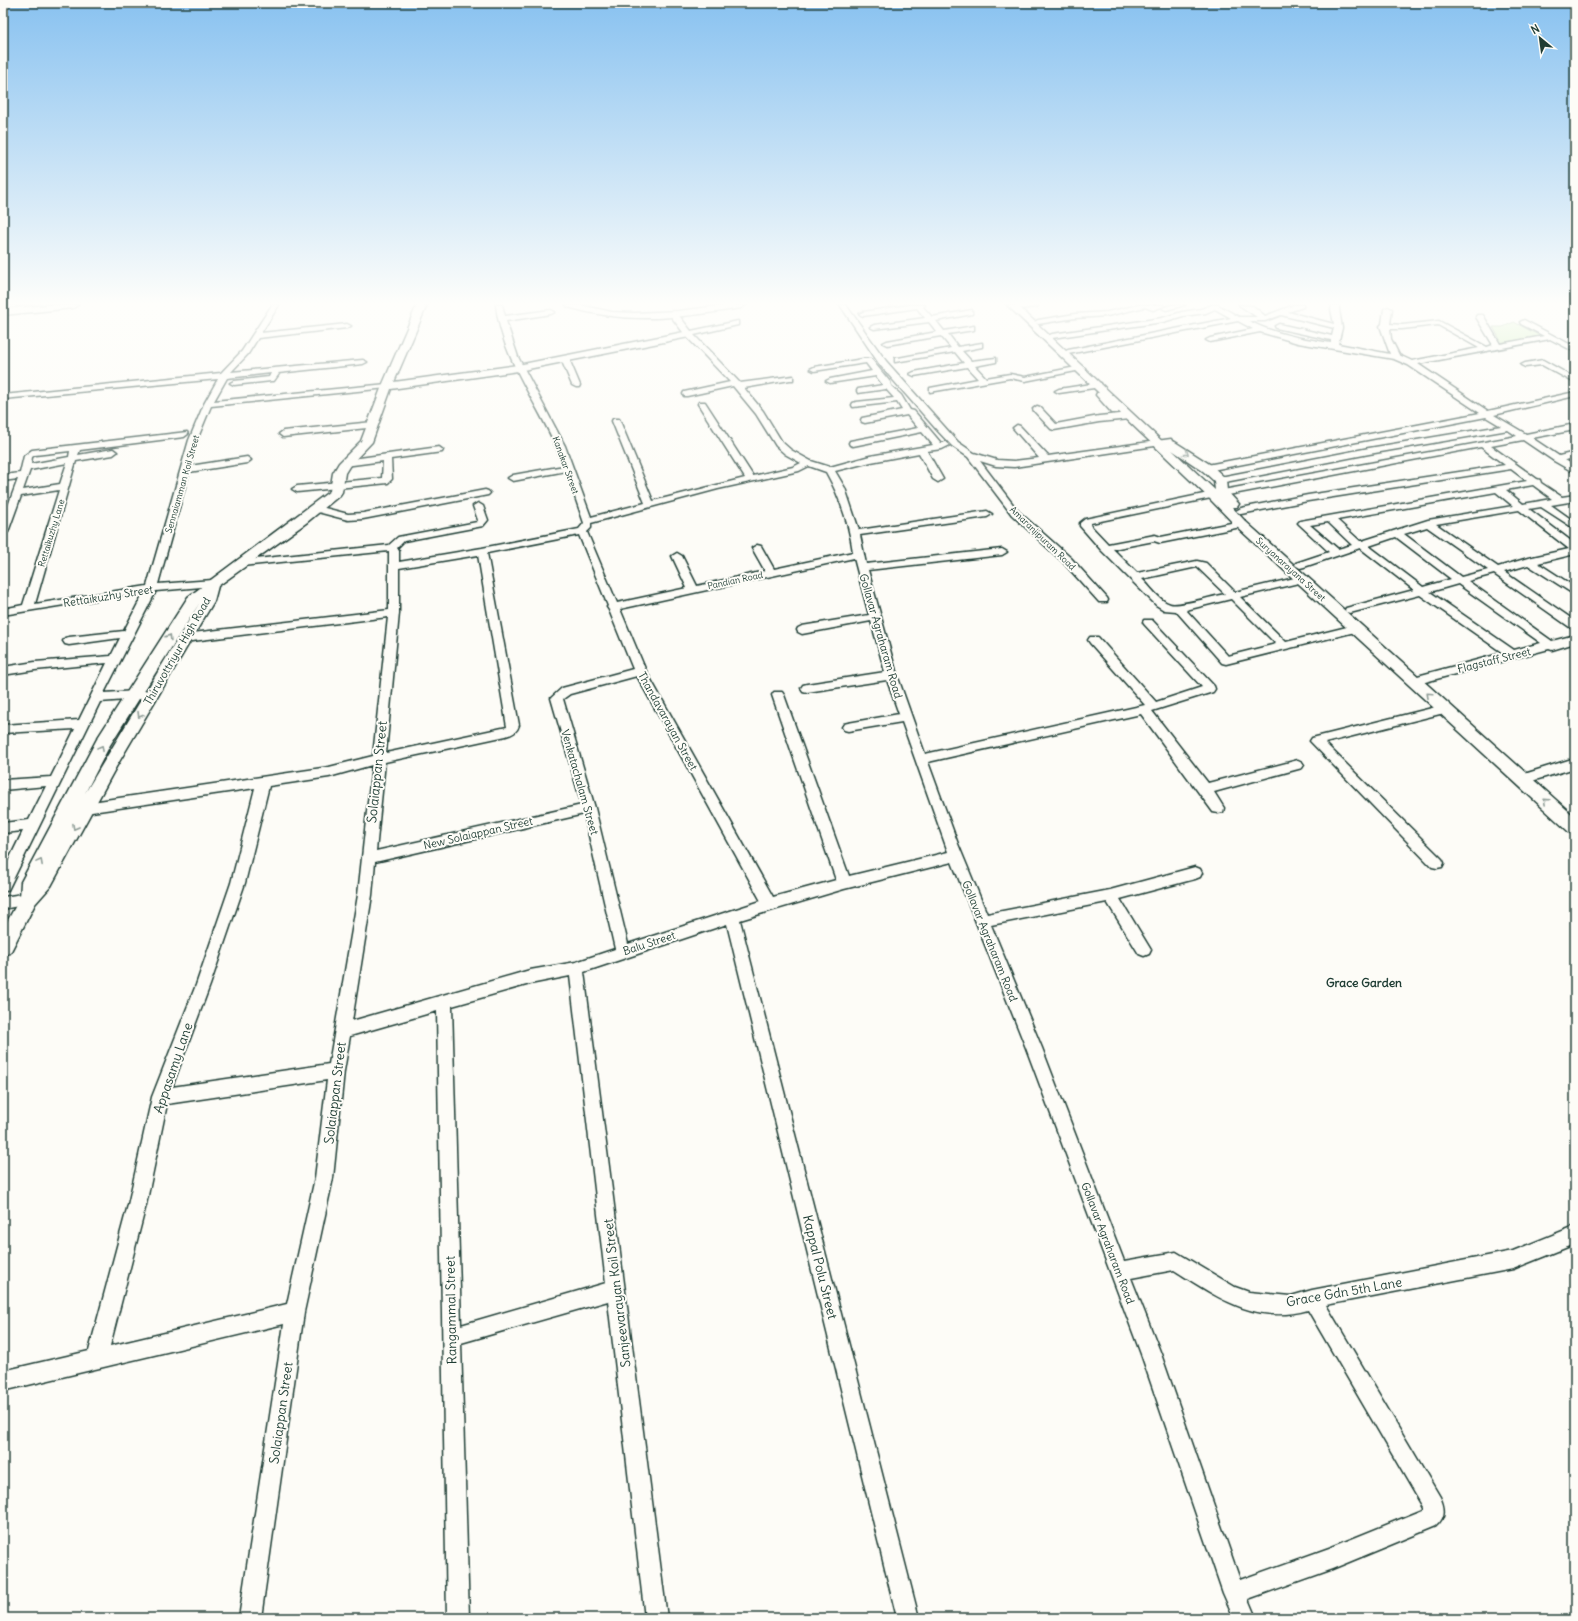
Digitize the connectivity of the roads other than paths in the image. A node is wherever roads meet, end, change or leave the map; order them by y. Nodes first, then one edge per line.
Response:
1 (167, 381) edge
2 (221, 381) edge
3 (257, 381) edge
4 (390, 381) edge
5 (427, 381) edge
6 (525, 381) edge
7 (574, 381) edge
8 (733, 381) edge
9 (766, 381) edge
10 (884, 381) edge
11 (899, 381) edge
12 (984, 381) edge
13 (1093, 381) edge
14 (1098, 381) edge
15 (1437, 381) edge
16 (736, 384) junction
17 (219, 385) junction
18 (576, 385) dead end
19 (388, 386) junction
20 (886, 387) junction
21 (933, 390) dead end
22 (1059, 390) dead end
23 (1102, 390) junction
24 (861, 391) dead end
25 (687, 394) dead end
26 (1575, 394) edge
27 (3, 397) edge
28 (897, 400) junction
29 (208, 404) junction
30 (702, 404) dead end
31 (856, 405) dead end
32 (1037, 409) dead end
33 (1116, 411) dead end
34 (906, 412) junction
35 (1487, 414) junction
36 (1130, 416) junction
37 (866, 420) dead end
38 (616, 421) dead end
39 (372, 425) junction
40 (1419, 427) junction
41 (1509, 427) junction
42 (1575, 427) edge
43 (1017, 428) dead end
44 (924, 429) junction
45 (190, 433) junction
46 (283, 434) dead end
47 (1525, 438) junction
48 (1356, 439) junction
49 (1437, 439) junction
50 (1163, 442) junction
51 (853, 443) dead end
52 (955, 444) junction
53 (1484, 445) junction
54 (76, 447) junction
55 (939, 447) junction
56 (439, 450) dead end
57 (922, 450) junction
58 (1371, 450) junction
59 (1454, 450) junction
60 (113, 452) dead end
61 (1289, 452) junction
62 (971, 455) junction
63 (1575, 455) edge
64 (387, 457) junction
65 (74, 458) junction
66 (1557, 459) junction
67 (247, 460) dead end
68 (1046, 460) junction
69 (345, 462) junction
70 (808, 463) junction
71 (1304, 463) junction
72 (1514, 466) junction
73 (569, 468) junction
74 (1207, 468) junction
75 (184, 470) junction
76 (830, 470) junction
77 (1575, 470) edge
78 (25, 471) junction
79 (1319, 475) junction
80 (3, 478) edge
81 (513, 478) dead end
82 (938, 478) dead end
83 (750, 479) junction
84 (1220, 480) junction
85 (1537, 482) junction
86 (64, 486) junction
87 (337, 486) junction
88 (1498, 489) junction
89 (297, 490) dead end
90 (485, 493) dead end
91 (17, 494) junction
92 (1218, 494) junction
93 (1567, 499) edge
94 (1542, 503) junction
95 (650, 505) junction
96 (478, 506) dead end
97 (1575, 506) edge
98 (1520, 507) junction
99 (317, 509) junction
100 (987, 514) dead end
101 (1241, 518) junction
102 (1330, 518) junction
103 (1428, 523) junction
104 (585, 526) junction
105 (1575, 526) edge
106 (3, 532) edge
107 (855, 533) junction
108 (1397, 533) junction
109 (1359, 545) junction
110 (392, 548) junction
111 (757, 548) dead end
112 (1105, 548) junction
113 (482, 550) junction
114 (1575, 550) edge
115 (1002, 552) dead end
116 (1336, 553) junction
117 (677, 556) dead end
118 (859, 561) junction
119 (1528, 561) junction
120 (242, 563) junction
121 (1300, 565) junction
122 (394, 566) junction
123 (1495, 571) junction
124 (770, 573) junction
125 (1135, 577) junction
126 (1303, 579) junction
127 (1460, 581) junction
128 (213, 583) junction
129 (152, 588) junction
130 (693, 589) junction
131 (1574, 590) edge
132 (1423, 592) junction
133 (1232, 595) junction
134 (1104, 600) dead end
135 (612, 607) junction
136 (28, 608) junction
137 (1179, 608) junction
138 (1350, 610) junction
139 (3, 612) edge
140 (394, 613) junction
141 (875, 617) junction
142 (1148, 622) dead end
143 (1575, 626) edge
144 (1355, 629) junction
145 (802, 630) dead end
146 (128, 634) junction
147 (184, 638) junction
148 (1575, 639) edge
149 (1094, 640) dead end
150 (69, 641) dead end
151 (1284, 646) junction
152 (1552, 646) junction
153 (1512, 654) junction
154 (115, 659) junction
155 (3, 671) edge
156 (640, 671) junction
157 (891, 675) junction
158 (1427, 677) junction
159 (1414, 681) junction
160 (807, 688) dead end
161 (152, 694) junction
162 (133, 695) junction
163 (778, 695) dead end
164 (97, 698) junction
165 (1149, 708) junction
166 (1444, 709) junction
167 (906, 717) junction
168 (83, 724) junction
169 (848, 727) dead end
170 (3, 729) edge
171 (378, 758) junction
172 (921, 759) junction
173 (1575, 763) edge
174 (1298, 765) dead end
175 (1528, 777) junction
176 (55, 781) junction
177 (262, 782) junction
178 (3, 786) edge
179 (1205, 789) junction
180 (85, 808) junction
181 (589, 808) junction
182 (1218, 808) dead end
183 (1575, 812) edge
184 (34, 825) junction
185 (1575, 827) edge
186 (3, 828) edge
187 (955, 856) junction
188 (368, 858) junction
189 (1437, 864) dead end
190 (1196, 873) dead end
191 (844, 883) junction
192 (3, 886) edge
193 (1110, 896) junction
194 (29, 899) junction
195 (3, 903) edge
196 (770, 904) junction
197 (732, 917) junction
198 (982, 921) junction
199 (3, 946) edge
200 (1144, 950) dead end
201 (623, 952) junction
202 (576, 968) junction
203 (444, 1002) junction
204 (343, 1031) junction
205 (336, 1072) junction
206 (160, 1097) junction
207 (1575, 1235) edge
208 (1118, 1271) junction
209 (616, 1289) junction
210 (1312, 1299) junction
211 (295, 1312) junction
212 (451, 1337) junction
213 (97, 1358) junction
214 (3, 1381) edge
215 (1234, 1593) junction
216 (250, 1618) edge
217 (458, 1618) edge
218 (656, 1618) edge
219 (908, 1618) edge
220 (1245, 1618) edge

1 - 27 street
2 - 17 street, Sennaiamman Koil Street
3 - 17 street
4 - 19 main road, Thiruvottriyur High Road
5 - 19 main road
6 - 73 street, Kanakar Street
7 - 18 street
8 - 16 street
9 - 16 street
10 - 20 street
11 - 52 street
12 - 21 street
13 - 23 main road, Suryanarayana Street
14 - 50 main road, Suryanarayana Street
15 - 35 street
16 - 25 street
16 - 70 street
17 - 29 street, Sennaiamman Koil Street
19 - 29 street
19 - 39 main road, Thiruvottriyur High Road
20 - 24 street
20 - 28 street
22 - 23 street
23 - 33 street
23 - 36 main road, Suryanarayana Street
26 - 35 street
28 - 31 street
28 - 34 street
29 - 45 street, Sennaiamman Koil Street
30 - 83 street
32 - 36 street
34 - 37 street
34 - 44 street
35 - 40 street
35 - 41 street
36 - 50 main road, Suryanarayana Street
38 - 95 street
39 - 46 street
39 - 69 main road, Thiruvottriyur High Road
40 - 48 street
40 - 49 street
41 - 47 street
41 - 49 street
42 - 47 street
43 - 68 street
44 - 51 street
44 - 55 street
45 - 54 street
45 - 75 street, Sennaiamman Koil Street
47 - 53 street
47 - 66 street
48 - 58 street
48 - 61 street
49 - 58 street
49 - 59 street
50 - 68 street
50 -> 74 main road, Suryanarayana Street
50 - 92 main road, Suryanarayana Street
52 - 55 street
52 - 62 street
53 - 59 street
53 - 72 street
54 - 65 street, Rettaikuzhy Lane
54 - 78 street
55 - 57 street
56 - 64 street
57 - 76 street
57 - 82 street
58 - 71 street
59 - 79 street
60 - 65 street
61 - 71 street
61 - 74 street
62 - 68 street
62 - 134 street, Amaranjipuram Road
63 - 66 street
64 - 69 street
64 - 87 street
65 - 78 street
65 - 86 street, Rettaikuzhy Lane
66 - 77 street
67 - 75 street
69 - 87 main road, Thiruvottriyur High Road
70 - 76 street
70 - 83 street
71 - 79 street
71 - 84 street
72 - 85 street
72 - 101 street
73 - 81 street
73 - 104 street, Kanakar Street
74 - 84 main road, Suryanarayana Street
75 - 129 street, Sennaiamman Koil Street
76 - 107 street, Gollavar Agraharam Road
78 - 80 street
78 - 91 street
79 - 92 street
83 - 95 street
84 - 92 main road
85 - 88 street
85 - 93 street
86 - 91 street
86 - 136 street, Rettaikuzhy Lane
87 - 89 street
87 - 99 main road, Thiruvottriyur High Road
88 - 98 street
88 - 102 street
90 - 99 street
91 - 106 street
92 - 101 main road, Suryanarayana Street
92 - 112 street
93 - 94 street
93 - 97 street
94 - 98 street
94 - 105 street
95 - 104 street
96 - 110 street
98 - 103 street
98 - 114 street
99 - 120 main road, Thiruvottriyur High Road
100 - 107 street
101 - 112 street
101 - 121 main road, Suryanarayana Street
101 - 126 main road, Suryanarayana Street
102 - 109 street
102 - 116 street
103 - 108 street
103 - 123 street
104 - 113 street
104 - 135 street, Thandavarayan Street
107 - 118 street, Gollavar Agraharam Road
108 - 109 street
108 - 127 street
109 - 116 street
109 - 132 street
110 - 120 street
110 - 122 street, Solaiappan Street
111 - 124 street
112 - 125 street
113 - 122 street
113 - 171 street
114 - 119 street
115 - 118 street, Pandian Road
116 - 121 street
117 - 130 street
118 - 124 street, Pandian Road
118 - 141 street, Gollavar Agraharam Road
119 - 123 street
119 - 131 street
120 - 128 main road, Thiruvottriyur High Road
121 - 138 main road, Suryanarayana Street
122 - 140 street, Solaiappan Street
123 - 127 street
123 - 143 street
124 - 130 street, Pandian Road
125 - 133 street
125 - 137 street
126 - 133 street
126 - 144 main road, Suryanarayana Street
127 - 132 street
127 - 152 street
128 - 129 street, Rettaikuzhy Street
128 - 147 main road, Thiruvottriyur High Road
162 -> 128 main road
129 - 136 street, Rettaikuzhy Street
129 - 146 street, Sennaiamman Koil Street
130 - 135 street, Pandian Road
132 - 138 street
132 - 153 street
133 - 137 street
133 - 151 street
135 - 156 street, Thandavarayan Street
136 - 139 street, Rettaikuzhy Street
137 - 151 street
138 - 158 main road, Suryanarayana Street
140 - 147 street
140 - 171 street, Solaiappan Street
141 - 145 street
141 - 157 street, Gollavar Agraharam Road
142 - 165 street
144 - 151 street
144 - 159 main road, Suryanarayana Street
146 - 150 street
146 - 154 street, Sennaiamman Koil Street
147 - 161 main road, Thiruvottriyur High Road
148 - 152 street, Flagstaff Street
149 - 165 street
152 - 153 street, Flagstaff Street
153 - 158 street, Flagstaff Street
154 - 155 street
154 - 164 street, Sennaiamman Koil Street
156 - 181 street, Venkatachalam Street
156 - 196 street, Thandavarayan Street
157 - 160 street
157 - 167 street, Gollavar Agraharam Road
158 - 159 street, Flagstaff Street
158 - 175 main road, Suryanarayana Street
166 -> 159 main road, Suryanarayana Street
161 - 162 street
161 -> 180 main road, Thiruvottriyur High Road
162 - 164 street
194 -> 162 main road
163 - 191 street
164 - 168 street, Sennaiamman Koil Street
165 - 172 street
165 - 179 street
166 - 175 main road, Suryanarayana Street
166 - 189 street
167 - 169 street
167 - 172 street, Gollavar Agraharam Road
168 - 170 street
168 - 176 street, Sennaiamman Koil Street
171 - 177 street
171 - 188 street, Solaiappan Street
172 - 187 street, Gollavar Agraharam Road
173 - 175 street
174 - 179 street
175 - 183 main road, Suryanarayana Street
185 -> 175 main road, Suryanarayana Street
176 - 178 street
176 - 184 street, Sennaiamman Koil Street
177 - 180 street
177 - 206 street, Appasamy Lane
179 - 182 street
180 -> 194 main road, Thiruvottriyur High Road
181 - 188 street, New Solaiappan Street
181 - 201 street, Venkatachalam Street
184 - 186 street
184 - 192 street, Sennaiamman Koil Street
187 - 191 street, Balu Street
187 - 198 street, Gollavar Agraharam Road
188 - 204 street, Solaiappan Street
190 - 193 street
191 - 196 street, Balu Street
193 - 198 street
193 - 200 street
194 - 195 street
194 - 199 main road, Thiruvottriyur High Road
196 - 197 street, Balu Street
197 - 201 street, Balu Street
197 - 219 street, Kappal Polu Street
198 - 208 street, Gollavar Agraharam Road
201 - 202 street, Balu Street
202 - 203 street, Balu Street
202 - 209 street, Sanjeevarayan Koil Street
203 - 204 street, Balu Street
203 - 212 street, Rangammal Street
204 - 205 street, Solaiappan Street
205 - 206 street
205 - 211 street, Solaiappan Street
206 - 213 street, Appasamy Lane
207 - 210 street, Grace Gdn 5th Lane
208 - 210 street, Grace Gdn 5th Lane
208 - 215 street, Gollavar Agraharam Road
209 - 212 street
209 - 218 street, Sanjeevarayan Koil Street
210 - 215 street
211 - 213 street
211 - 216 street, Solaiappan Street
212 - 217 street, Rangammal Street
213 - 214 street
215 - 220 street, Gollavar Agraharam Road

